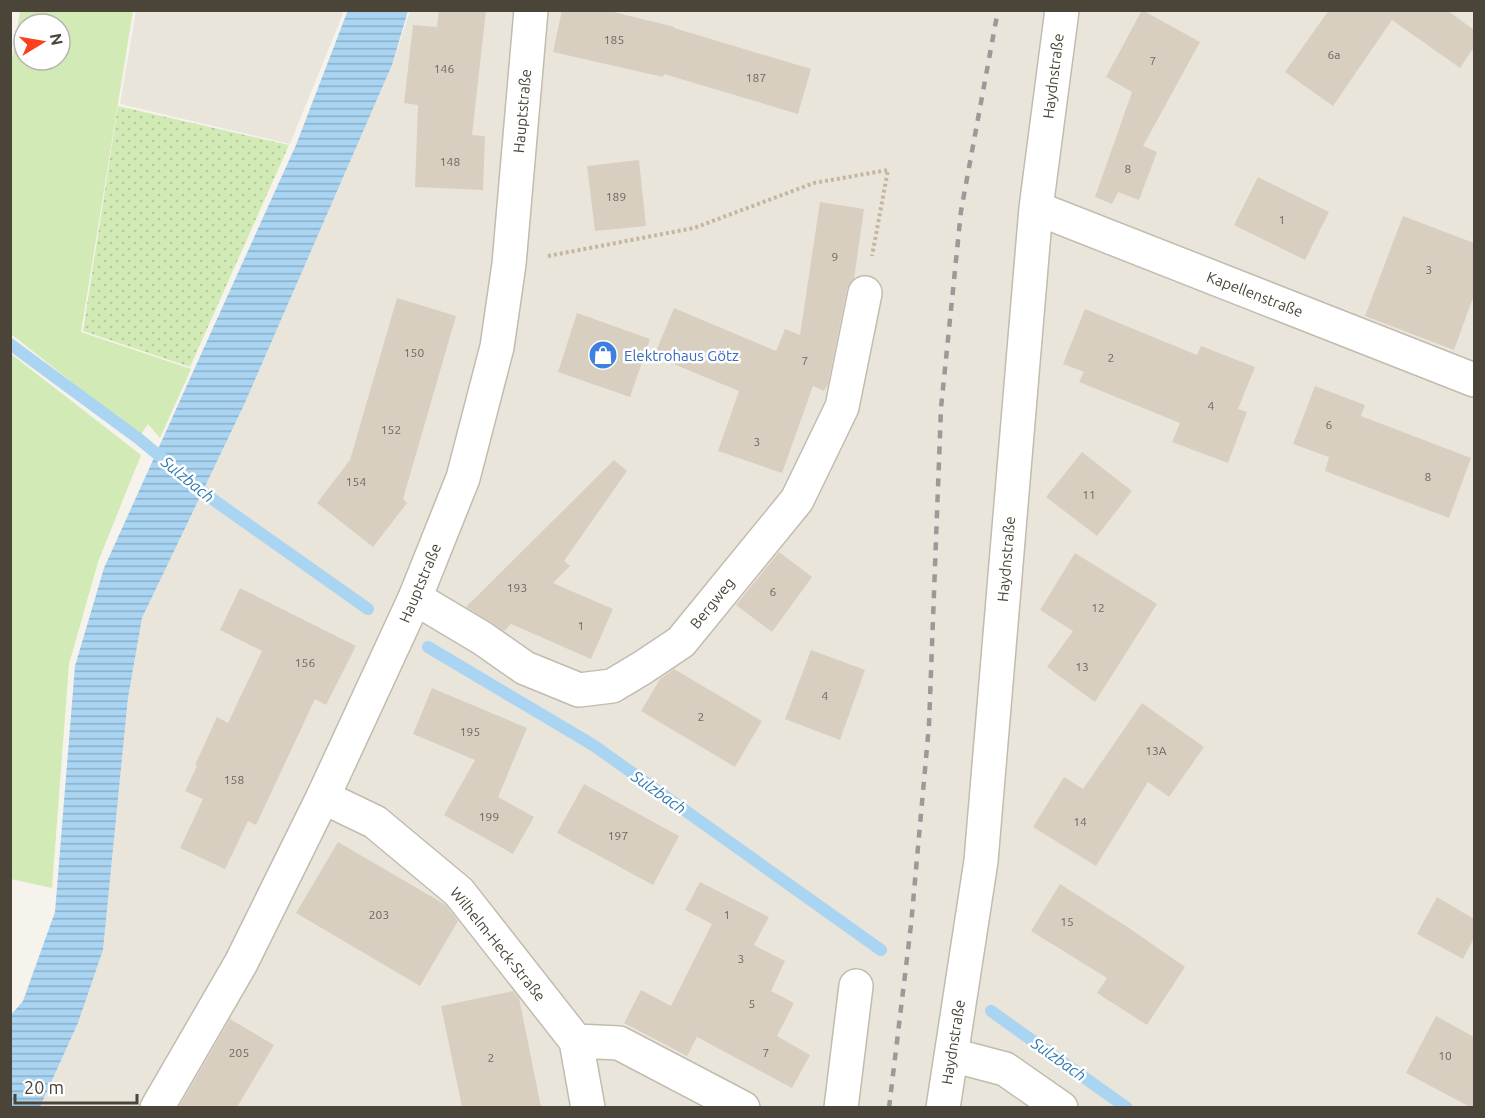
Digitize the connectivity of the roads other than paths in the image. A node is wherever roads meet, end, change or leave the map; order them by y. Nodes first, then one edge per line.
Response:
1 (531, 10) edge
2 (1062, 10) edge
3 (1036, 208) junction
4 (865, 293) road end
5 (1474, 380) edge
6 (415, 598) junction
7 (323, 796) junction
8 (856, 986) dead end
9 (576, 1041) junction
10 (952, 1055) junction
11 (157, 1107) edge
12 (588, 1107) edge
13 (743, 1107) edge
14 (841, 1107) edge
15 (943, 1107) edge
16 (1060, 1107) edge

1 - 6 street, Hauptstraße
2 - 3 street, Haydnstraße
3 - 5 street, Kapellenstraße
3 - 10 street, Haydnstraße
4 - 6 street, Bergweg
6 - 7 street, Hauptstraße
7 - 9 street, Wilhelm-Heck-Straße
7 - 11 street, Hauptstraße
8 - 14 street
9 - 12 street, Wilhelm-Heck-Straße
9 - 13 street
10 - 15 street, Haydnstraße
10 - 16 street

